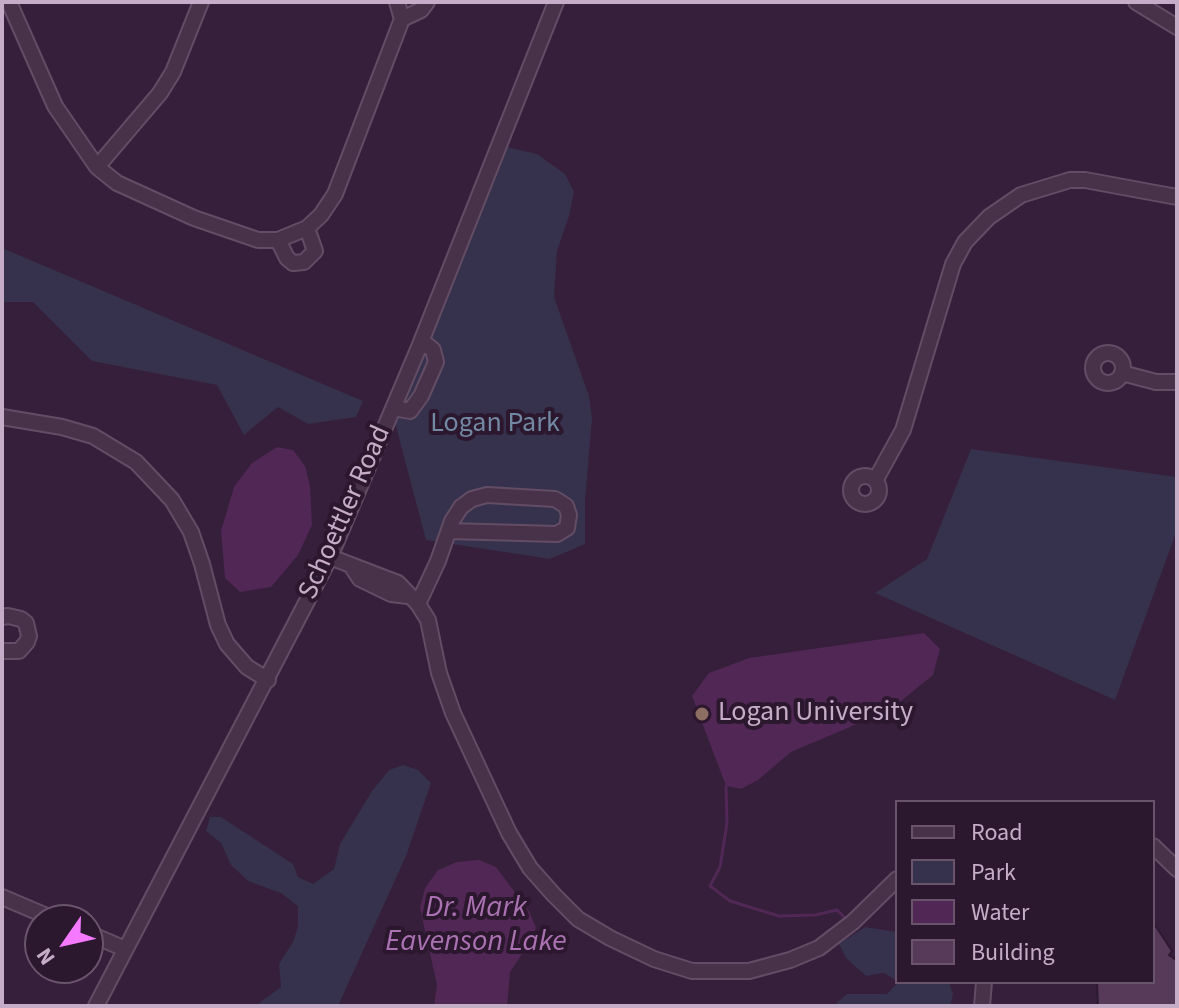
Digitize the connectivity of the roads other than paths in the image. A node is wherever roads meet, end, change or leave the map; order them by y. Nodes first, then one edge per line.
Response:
1 (9, 2) edge
2 (201, 2) edge
3 (397, 2) edge
4 (427, 2) edge
5 (556, 2) edge
6 (1136, 2) edge
7 (402, 19) junction
8 (1177, 27) edge
9 (97, 167) junction
10 (1177, 197) edge
11 (307, 228) junction
12 (278, 240) junction
13 (419, 347) junction
14 (1122, 373) dead end
15 (1177, 382) edge
16 (393, 408) junction
17 (2, 417) edge
18 (876, 479) dead end
19 (449, 531) junction
20 (330, 557) junction
21 (413, 600) junction
22 (2, 617) edge
23 (2, 651) edge
24 (268, 680) junction
25 (1155, 848) edge
26 (1177, 869) edge
27 (890, 893) edge
28 (2, 897) edge
29 (24, 906) edge
30 (104, 940) edge
31 (125, 949) junction
32 (984, 984) edge
33 (96, 1006) edge
34 (982, 1006) edge

1 - 9 street
2 - 9 street
3 - 7 street
4 - 7 street
5 - 13 street, Schoettler Road
6 - 8 street
7 - 11 street
9 - 12 street
10 - 18 street
11 - 12 street
11 - 12 street
13 - 16 street, Schoettler Road
13 - 16 street
14 - 15 street
16 - 20 street, Schoettler Road
17 - 24 street
19 - 19 street
19 - 21 street
20 - 21 street
20 - 24 street, Schoettler Road
21 - 27 street
22 - 23 street
24 - 31 street, Schoettler Road
25 - 26 street
28 - 29 street
30 - 31 street
31 - 33 street, Schoettler Road
32 - 34 street

